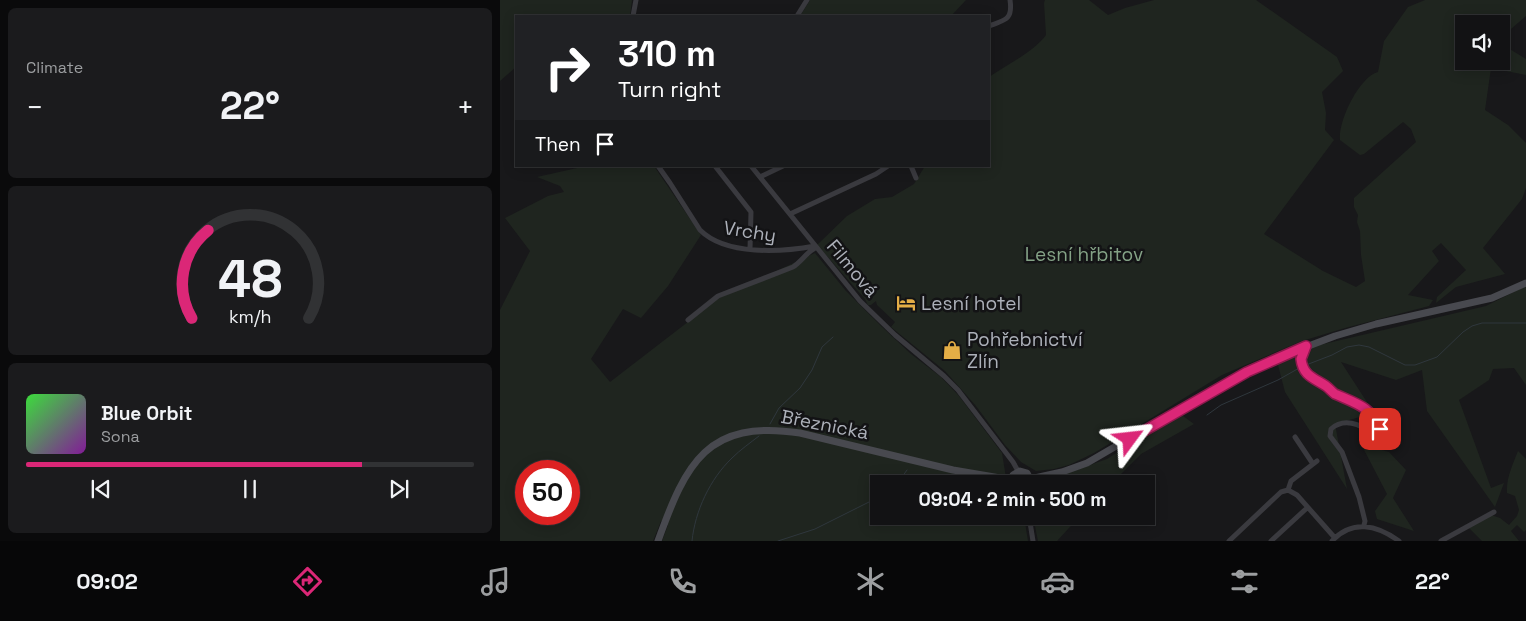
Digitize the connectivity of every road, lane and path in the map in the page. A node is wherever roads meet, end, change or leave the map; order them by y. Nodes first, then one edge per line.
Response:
1 (636, 0) edge
2 (807, 0) edge
3 (1010, 0) edge
4 (633, 15) edge
5 (798, 15) edge
6 (990, 26) edge
7 (659, 167) edge
8 (716, 167) edge
9 (752, 167) edge
10 (781, 167) edge
11 (886, 167) edge
12 (911, 167) edge
13 (760, 177) junction
14 (916, 178) dead end
15 (790, 214) junction
16 (815, 247) junction
17 (750, 249) junction
18 (1526, 283) edge
19 (688, 320) dead end
20 (1306, 346) junction
21 (1295, 437) dead end
22 (1018, 471) junction
23 (977, 475) edge
24 (1013, 475) edge
25 (1026, 475) edge
26 (1051, 475) edge
27 (1288, 490) junction
28 (1307, 508) junction
29 (1494, 512) dead end
30 (1031, 525) edge
31 (1364, 525) junction
32 (1333, 539) edge
33 (658, 541) edge
34 (1034, 541) edge
35 (1229, 541) edge
36 (1271, 541) edge
37 (1399, 541) edge
38 (1441, 541) edge

1 - 4 street
2 - 5 street
3 - 6 street
7 - 17 street, Vrchy
8 - 17 street
9 - 13 street, Filmová
10 - 13 street
11 - 15 street
12 - 14 street
13 - 15 street, Filmová
15 - 16 street, Filmová
16 - 17 street, Vrchy
16 - 19 street
16 - 22 street, Filmová
18 - 20 main road
20 - 26 main road
20 - 31 street
21 - 27 street
22 - 24 main road, Březnická
22 - 25 main road
23 - 33 main road, Březnická
27 - 28 street
27 - 35 street
28 - 32 street
28 - 36 street
29 - 38 street
30 - 34 street
31 - 32 street
31 - 37 street

